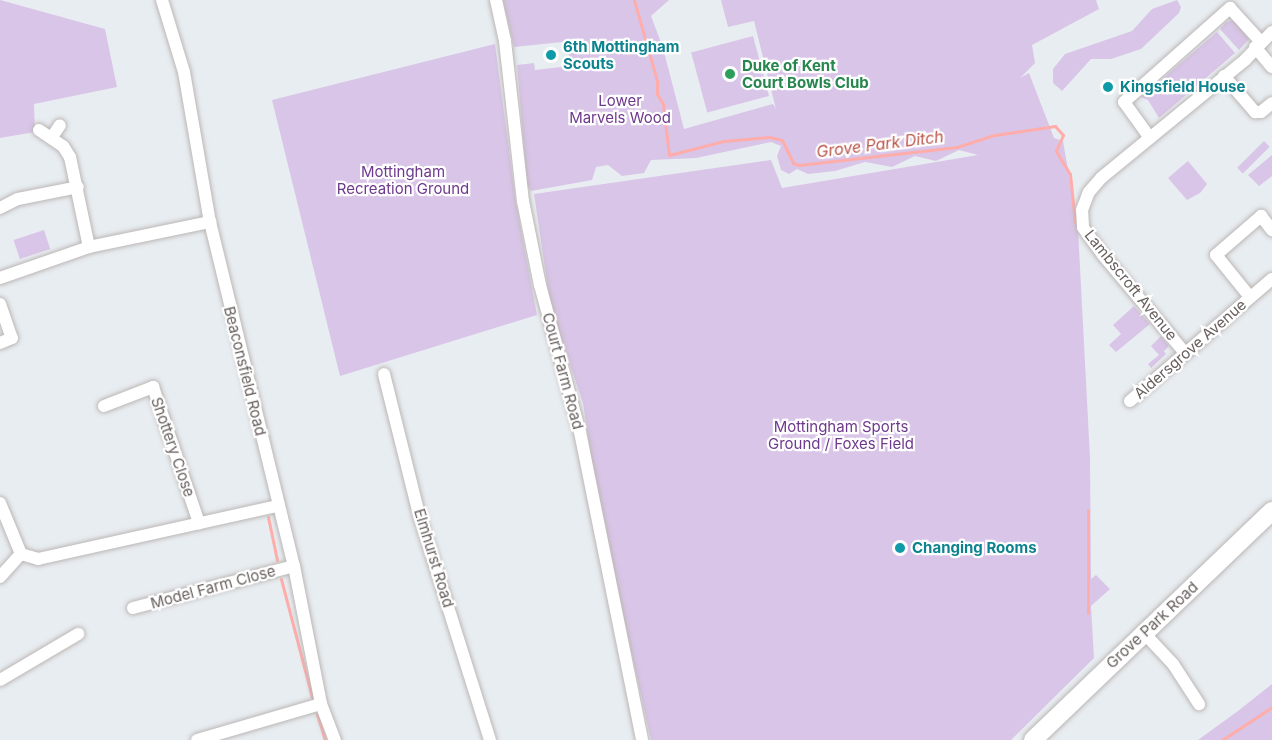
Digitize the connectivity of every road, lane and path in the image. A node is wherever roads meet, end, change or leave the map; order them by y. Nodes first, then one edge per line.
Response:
1 (162, 0) edge
2 (496, 0) edge
3 (1272, 32) edge
4 (1258, 44) junction
5 (1272, 67) edge
6 (1224, 76) junction
7 (1272, 103) edge
8 (60, 125) dead end
9 (39, 130) dead end
10 (52, 137) junction
11 (1150, 138) junction
12 (78, 187) junction
13 (0, 208) edge
14 (210, 222) junction
15 (1272, 230) edge
16 (89, 247) junction
17 (0, 278) edge
18 (1272, 279) edge
19 (1250, 297) junction
20 (0, 304) edge
21 (0, 344) edge
22 (1185, 353) junction
23 (384, 374) dead end
24 (1130, 401) dead end
25 (104, 406) dead end
26 (0, 503) edge
27 (279, 506) junction
28 (1272, 511) edge
29 (199, 523) junction
30 (21, 554) junction
31 (294, 566) junction
32 (0, 577) edge
33 (133, 608) dead end
34 (1143, 632) junction
35 (78, 634) dead end
36 (0, 681) edge
37 (321, 704) junction
38 (1199, 704) dead end
39 (197, 740) edge
40 (335, 740) edge
41 (490, 740) edge
42 (642, 740) edge
43 (1033, 740) edge

1 - 14 street, Beaconsfield Road
2 - 42 street, Court Farm Road
3 - 4 street, Lambscroft Avenue
4 - 5 street
4 - 6 street, Lambscroft Avenue
4 - 11 street
6 - 7 street
6 - 11 street, Lambscroft Avenue
8 - 10 street
9 - 10 street
10 - 12 street
11 - 22 street, Lambscroft Avenue
12 - 13 street
12 - 16 street
14 - 16 street
14 - 27 street, Beaconsfield Road
15 - 19 street, Aldersgrove Avenue
16 - 17 street
18 - 19 street, Aldersgrove Avenue
19 - 22 street, Aldersgrove Avenue
20 - 21 street
22 - 24 street, Aldersgrove Avenue
23 - 41 street, Elmhurst Road
25 - 29 street, Shottery Close
26 - 30 street
27 - 29 street
27 - 31 street, Beaconsfield Road
28 - 34 main road, Grove Park Road
29 - 30 street
30 - 32 street
31 - 33 street, Model Farm Close
31 - 37 street, Beaconsfield Road
34 - 38 street
34 - 43 main road, Grove Park Road
35 - 36 street
37 - 39 street
37 - 40 street, Beaconsfield Road

